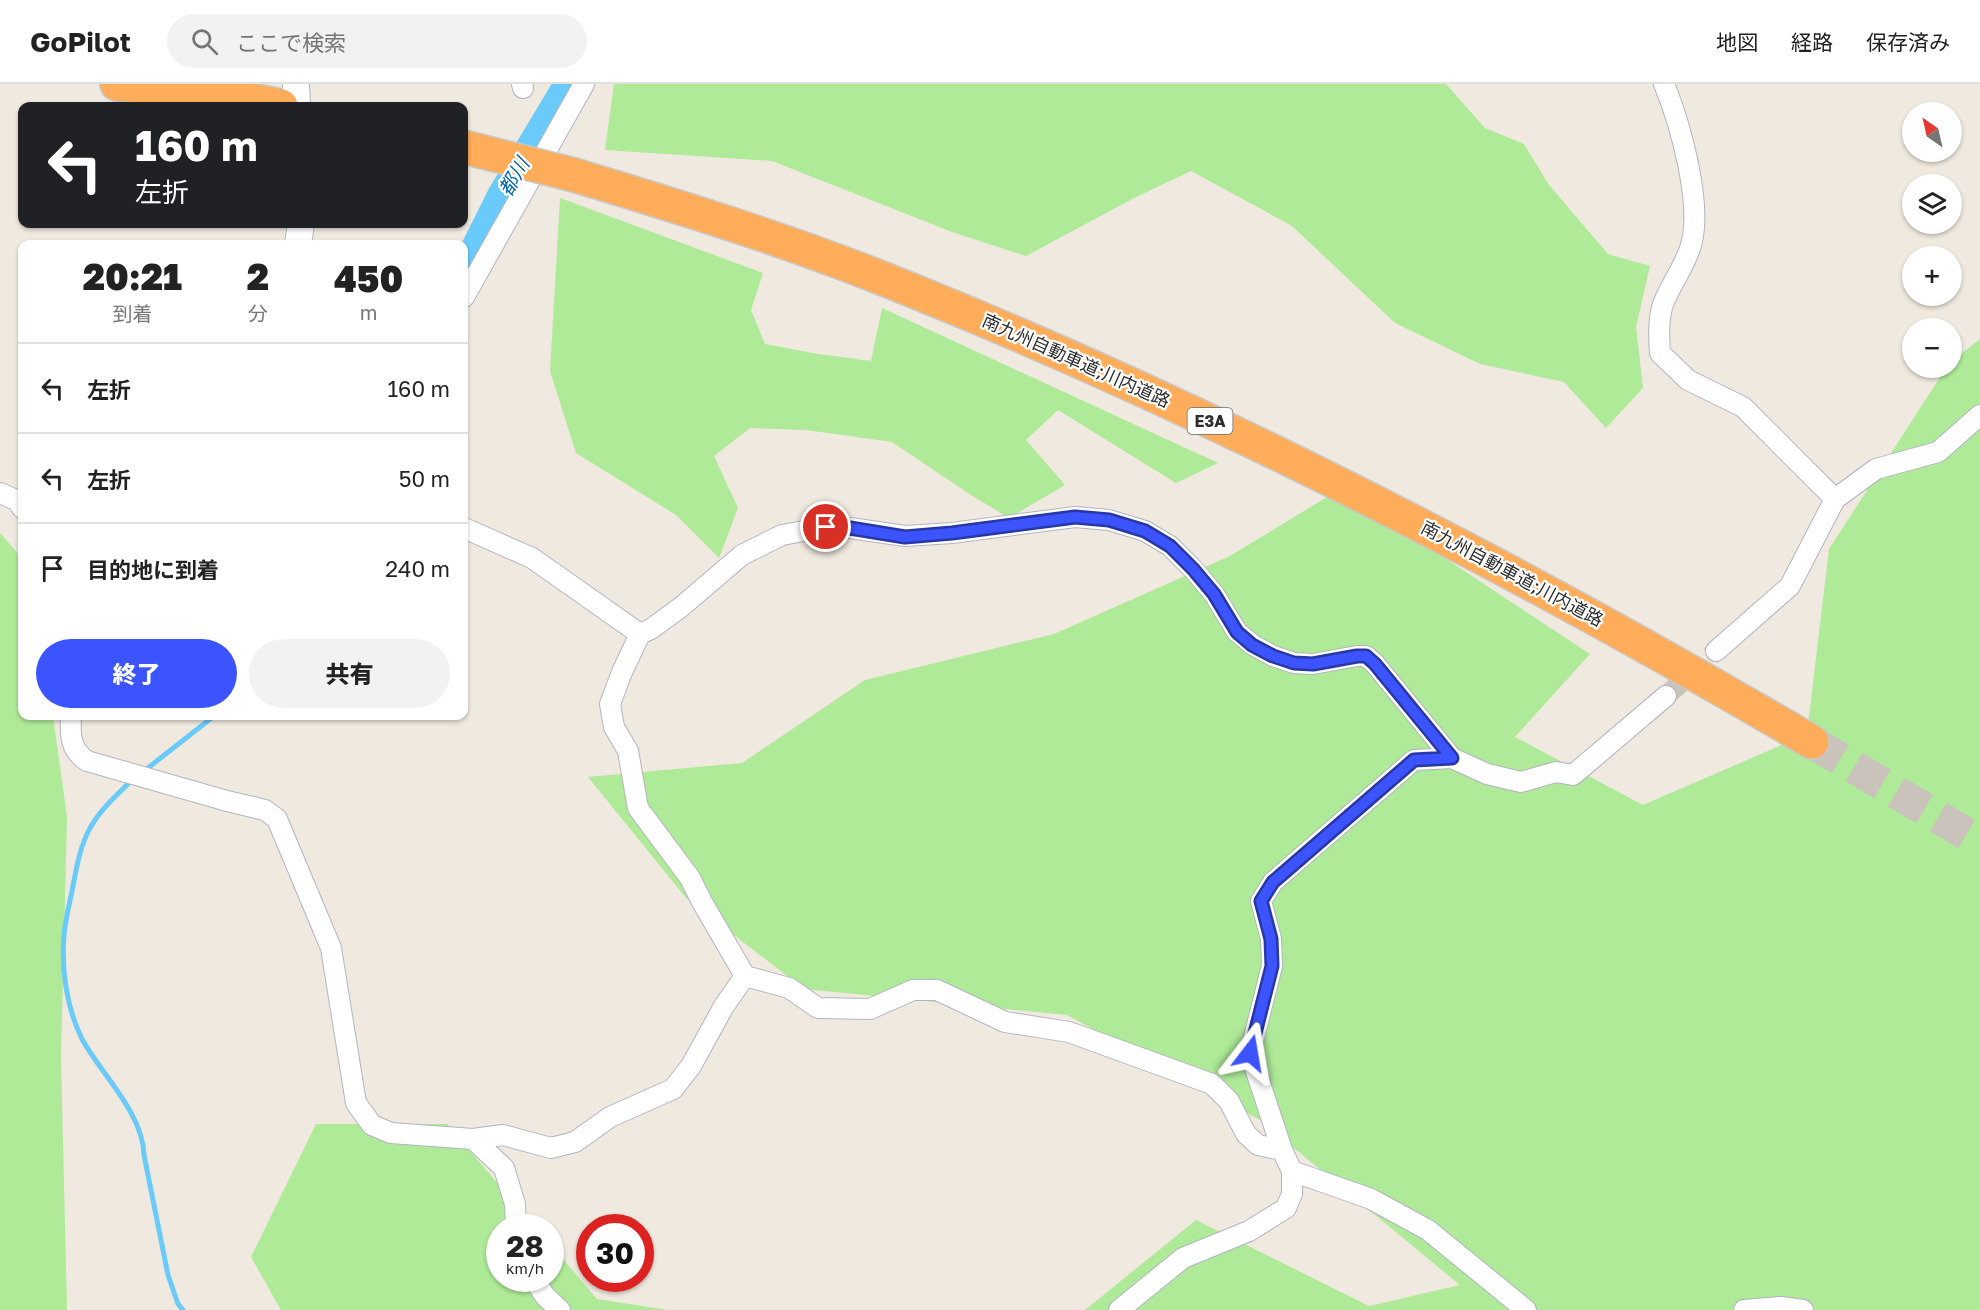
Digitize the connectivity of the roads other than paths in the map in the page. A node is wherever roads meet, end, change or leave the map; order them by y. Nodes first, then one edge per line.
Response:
1 (117, 84) edge
2 (296, 84) edge
3 (584, 84) edge
4 (1664, 84) edge
5 (169, 86) edge
6 (260, 102) edge
7 (297, 102) edge
8 (468, 148) edge
9 (468, 290) edge
10 (1980, 415) edge
11 (0, 493) edge
12 (1835, 499) junction
13 (18, 501) edge
14 (468, 530) edge
15 (640, 634) junction
16 (1716, 651) tunnel mouth
17 (1666, 696) tunnel mouth
18 (71, 720) edge
19 (1812, 742) tunnel mouth
20 (1452, 758) junction
21 (745, 976) junction
22 (473, 1139) junction
23 (1282, 1150) junction
24 (1292, 1171) junction
25 (515, 1214) edge
26 (543, 1292) edge
27 (560, 1310) edge
28 (1119, 1310) edge
29 (1526, 1310) edge
30 (1744, 1310) edge
31 (1803, 1310) edge

1 - 5 highway
2 - 7 street
3 - 9 street
4 - 12 street
5 - 6 highway
8 - 19 highway, 南九州自動車道;川内道路 / E3A, bridge
10 - 12 street
11 - 13 street
12 - 16 street
14 - 15 street
15 - 20 street
15 - 21 street
17 - 20 street
18 - 22 street
20 - 23 street
21 - 22 street
21 - 23 street
22 - 25 street
23 - 24 street
24 - 28 street
24 - 29 street
26 - 27 street
30 - 31 street

